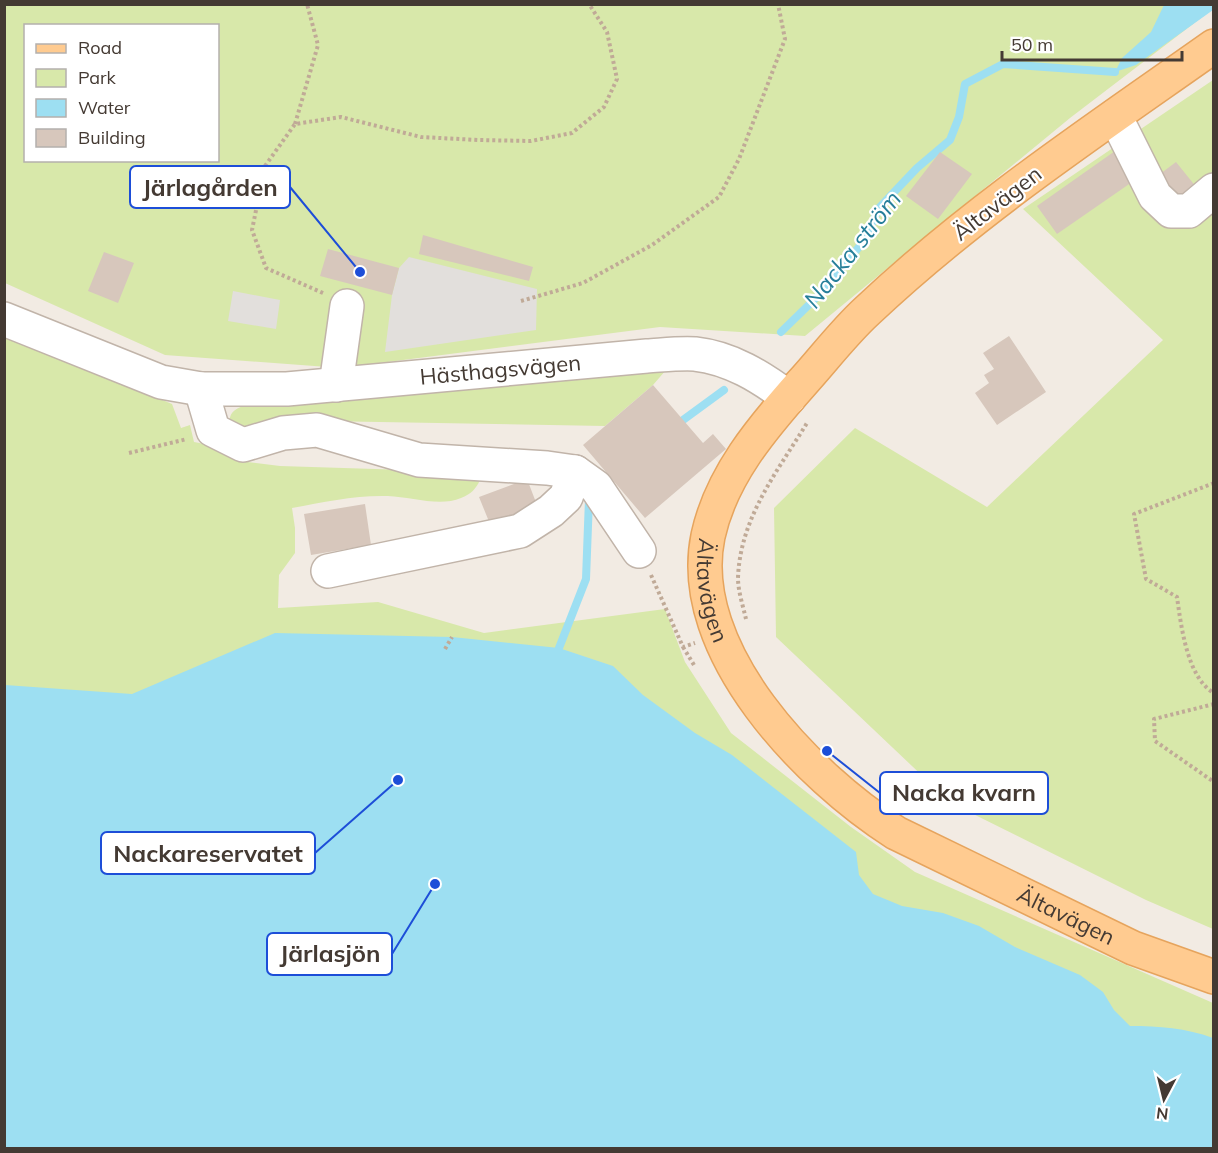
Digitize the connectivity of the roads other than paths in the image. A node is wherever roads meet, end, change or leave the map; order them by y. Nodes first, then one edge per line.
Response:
1 (1214, 46) edge
2 (1115, 116) junction
3 (1214, 190) edge
4 (347, 306) road end
5 (4, 320) edge
6 (336, 384) junction
7 (201, 389) junction
8 (801, 406) junction
9 (575, 472) junction
10 (639, 551) dead end
11 (328, 571) dead end
12 (1214, 977) edge

1 - 2 main road, Ältavägen
2 - 3 street
2 - 8 main road, Ältavägen
4 - 6 street
5 - 7 street, Hästhagsvägen
6 - 7 street, Hästhagsvägen
6 - 8 street, Hästhagsvägen
7 - 9 street
8 - 12 main road, Ältavägen
9 - 10 street
9 - 11 street

